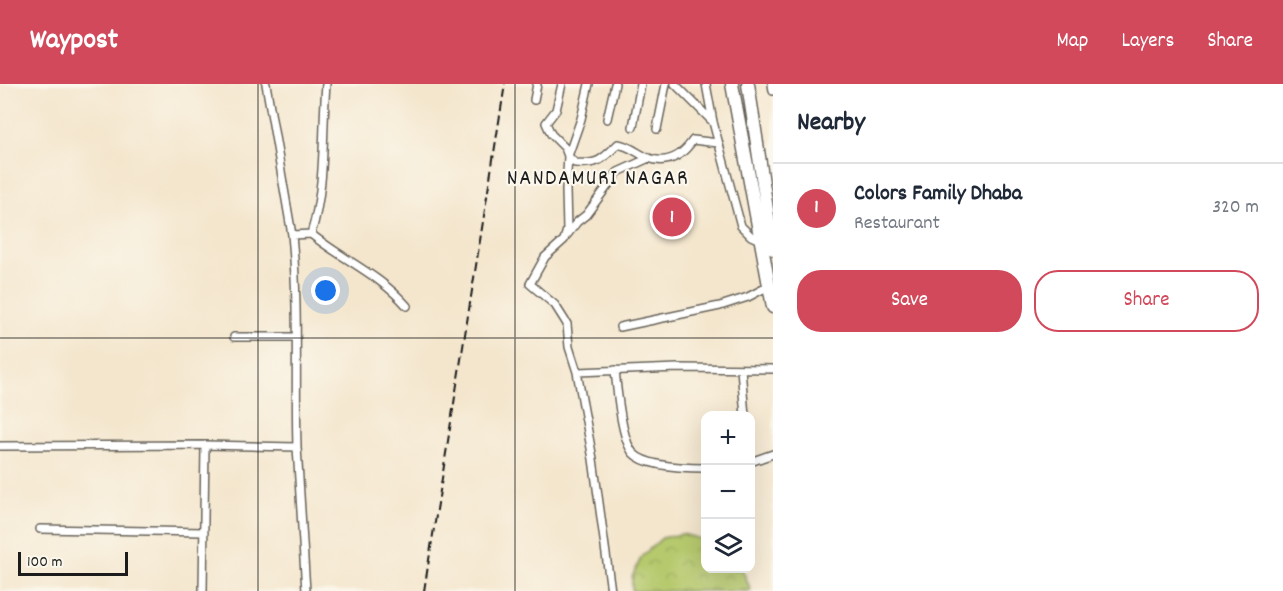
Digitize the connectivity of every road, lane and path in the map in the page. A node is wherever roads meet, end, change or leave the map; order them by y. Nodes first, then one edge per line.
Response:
1 (266, 84) edge
2 (326, 84) edge
3 (537, 84) edge
4 (561, 84) edge
5 (589, 84) edge
6 (615, 84) edge
7 (641, 84) edge
8 (666, 84) edge
9 (675, 84) edge
10 (706, 84) edge
11 (732, 84) edge
12 (748, 84) edge
13 (772, 84) edge
14 (773, 91) edge
15 (534, 100) dead end
16 (607, 119) dead end
17 (713, 122) junction
18 (633, 127) dead end
19 (657, 129) dead end
20 (718, 143) junction
21 (568, 156) junction
22 (650, 158) junction
23 (768, 233) edge
24 (311, 234) junction
25 (292, 235) junction
26 (564, 240) junction
27 (773, 249) edge
28 (769, 286) junction
29 (407, 306) dead end
30 (773, 307) edge
31 (620, 327) dead end
32 (234, 338) dead end
33 (296, 338) junction
34 (741, 369) junction
35 (773, 369) edge
36 (615, 370) junction
37 (577, 372) junction
38 (745, 411) edge
39 (204, 445) junction
40 (0, 446) edge
41 (297, 447) junction
42 (773, 454) edge
43 (755, 460) edge
44 (701, 468) edge
45 (40, 529) dead end
46 (204, 532) junction
47 (203, 591) edge
48 (306, 591) edge
49 (611, 591) edge

1 - 25 street
2 - 24 street
3 - 15 street
4 - 21 street
5 - 21 street
6 - 16 street
7 - 18 street
8 - 19 street
9 - 17 street
10 - 17 street
11 - 23 highway
12 - 23 highway
13 - 14 street
17 - 20 street
20 - 22 street
20 - 23 street
21 - 22 street
21 - 26 street
22 - 26 street
23 - 27 highway
23 - 28 highway
24 - 25 street
24 - 29 street
25 - 33 street
26 - 37 street
28 - 30 highway
28 - 31 street
32 - 33 street
33 - 41 street
34 - 35 street
34 - 36 street
34 - 38 street
36 - 37 street
36 - 44 street
37 - 49 street
39 - 40 street
39 - 41 street
39 - 46 street
41 - 48 street
42 - 43 street
45 - 46 street
46 - 47 street

